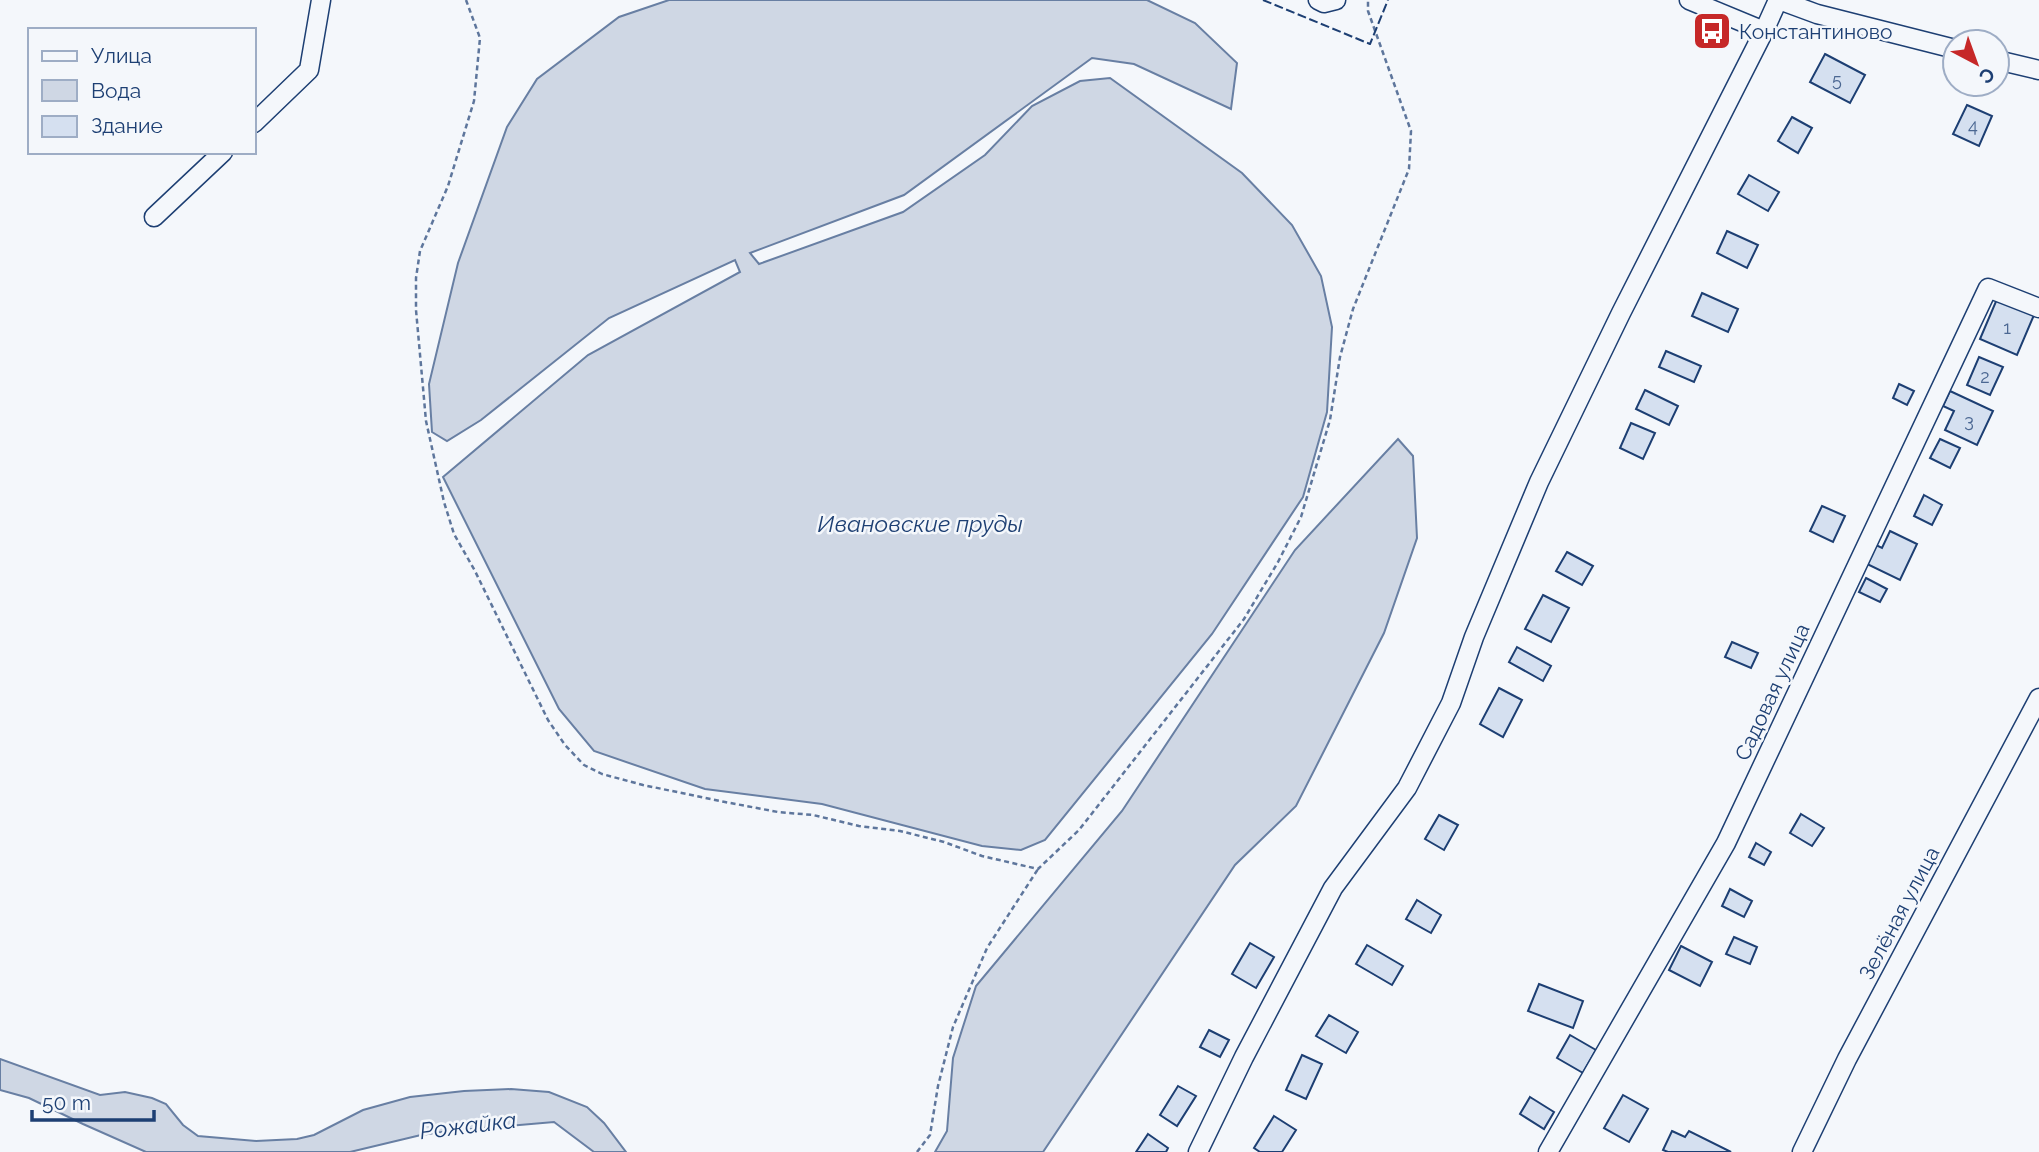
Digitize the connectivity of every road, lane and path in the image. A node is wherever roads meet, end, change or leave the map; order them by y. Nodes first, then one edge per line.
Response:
1 (321, 0) edge
2 (467, 0) edge
3 (1318, 0) edge
4 (1336, 0) edge
5 (1368, 0) edge
6 (1689, 0) edge
7 (1778, 0) edge
8 (1819, 7) edge
9 (1764, 31) junction
10 (1941, 45) edge
11 (2011, 64) edge
12 (2039, 71) edge
13 (256, 121) edge
14 (221, 154) edge
15 (154, 217) dead end
16 (2039, 308) edge
17 (2039, 698) edge
18 (1038, 869) junction
19 (917, 1152) edge
20 (1198, 1152) edge
21 (1548, 1152) edge
22 (1802, 1152) edge

1 - 13 street
2 - 18 path
3 - 4 street
5 - 18 path
6 - 9 street
7 - 8 street
7 - 9 street
8 - 10 street
9 - 20 street
11 - 12 street
14 - 15 street
16 - 21 street, Садовая улица
17 - 22 street, Зелёная улица
18 - 19 path

